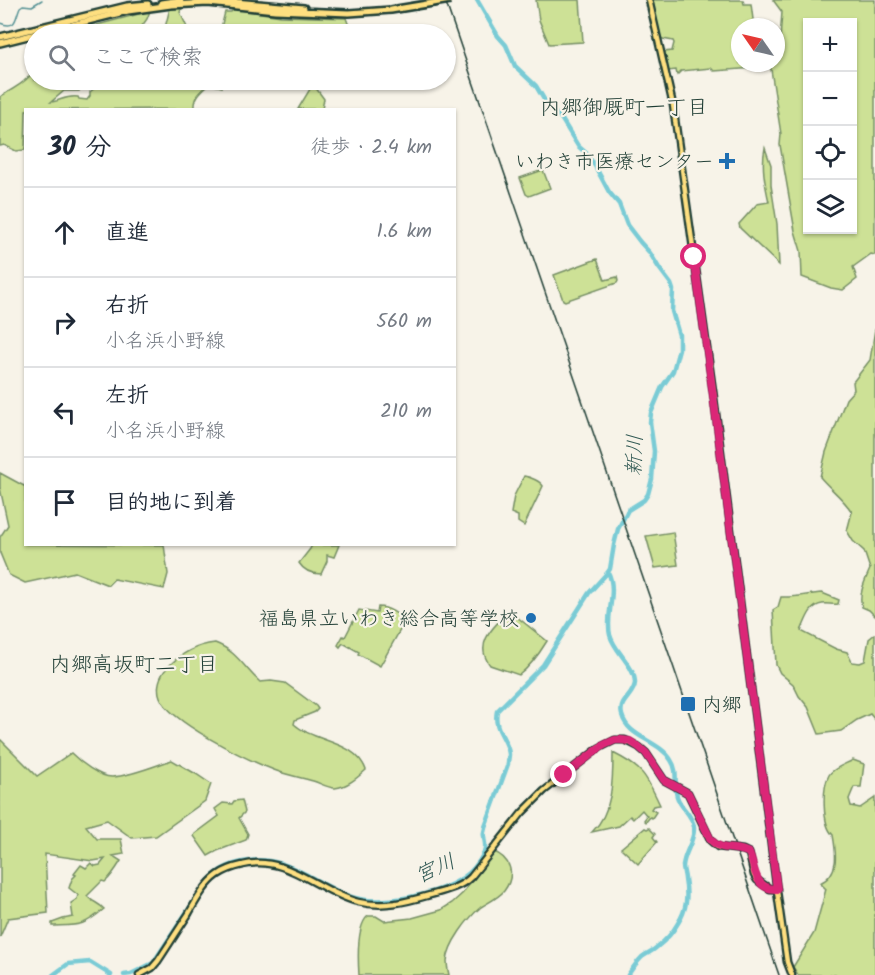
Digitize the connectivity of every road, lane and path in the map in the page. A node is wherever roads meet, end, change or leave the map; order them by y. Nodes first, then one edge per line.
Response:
1 (207, 0) edge
2 (450, 0) edge
3 (649, 0) edge
4 (432, 1) edge
5 (187, 2) edge
6 (144, 7) junction
7 (53, 24) edge
8 (74, 24) edge
9 (24, 31) edge
10 (24, 36) edge
11 (0, 37) edge
12 (0, 42) edge
13 (777, 889) junction
14 (139, 975) edge
15 (792, 975) edge

1 - 4 highway
2 - 4 highway, bridge
3 - 13 main road
4 - 5 highway
5 - 6 highway
6 - 7 highway
6 - 8 highway
9 - 11 highway
10 - 12 highway
13 - 14 main road, bridge
13 - 15 main road

